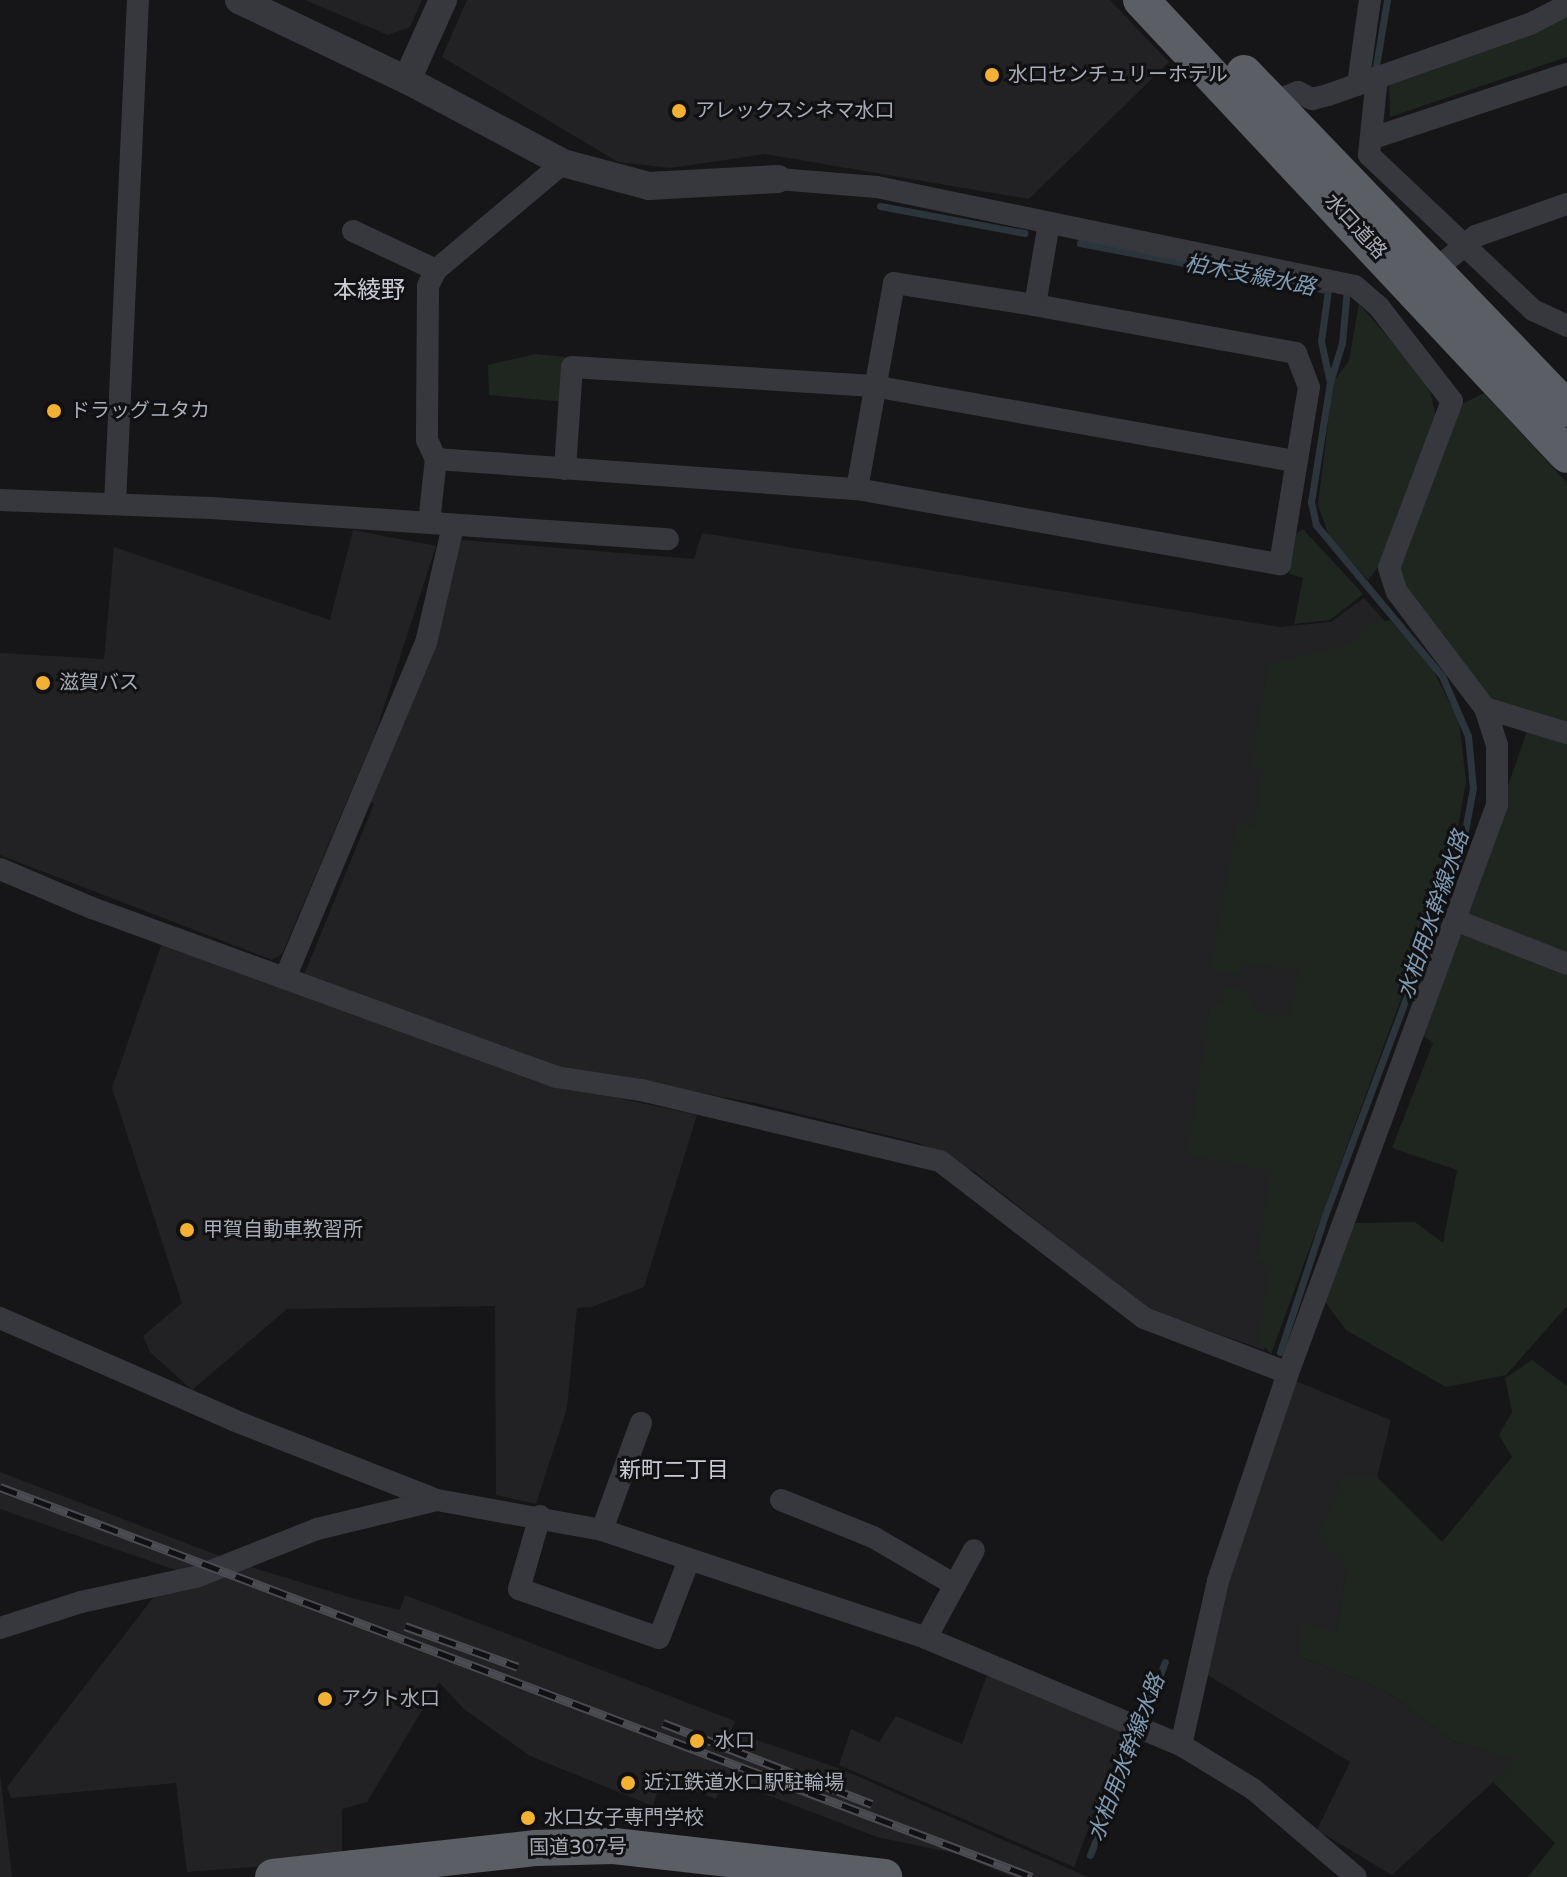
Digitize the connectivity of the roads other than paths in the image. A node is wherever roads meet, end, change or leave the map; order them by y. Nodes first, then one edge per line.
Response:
1 (138, 0) edge
2 (239, 0) edge
3 (443, 0) edge
4 (1141, 0) edge
5 (1174, 0) edge
6 (1370, 0) edge
7 (1567, 5) edge
8 (1567, 74) edge
9 (407, 80) junction
10 (1368, 80) junction
11 (1272, 102) junction
12 (1373, 138) junction
13 (563, 163) junction
14 (778, 179) joint
15 (1567, 204) edge
16 (1049, 223) junction
17 (353, 231) dead end
18 (1456, 253) junction
19 (436, 270) junction
20 (1035, 305) junction
21 (1567, 326) edge
22 (873, 386) junction
23 (1567, 409) edge
24 (1567, 455) edge
25 (436, 459) junction
26 (1296, 461) junction
27 (565, 469) junction
28 (857, 489) junction
29 (0, 500) edge
30 (115, 504) junction
31 (429, 523) junction
32 (453, 526) junction
33 (668, 539) dead end
34 (1485, 708) junction
35 (1567, 733) edge
36 (0, 869) edge
37 (1455, 920) junction
38 (1567, 964) edge
39 (285, 978) junction
40 (0, 1318) edge
41 (1288, 1373) junction
42 (641, 1423) dead end
43 (437, 1500) junction
44 (781, 1500) dead end
45 (540, 1516) junction
46 (602, 1530) junction
47 (974, 1550) dead end
48 (689, 1560) junction
49 (955, 1585) junction
50 (0, 1628) edge
51 (926, 1638) junction
52 (1181, 1745) junction
53 (273, 1877) edge
54 (884, 1877) edge
55 (1356, 1877) edge

1 - 30 street
2 - 9 street
3 - 9 street
4 - 24 highway, 水口道路
5 - 11 highway, 水口道路
6 - 10 street
7 - 10 street
8 - 12 street
9 - 13 street
10 - 11 street
10 - 12 street
11 - 23 highway, 水口道路
12 - 18 street
13 - 14 street
13 - 19 street
14 - 16 street
15 - 18 street
16 - 20 street
16 - 34 street
17 - 19 street
18 - 21 street
19 - 25 street
20 - 22 street
20 - 26 street
22 - 26 street
22 - 27 street
22 - 28 street
25 - 27 street
25 - 31 street
26 - 28 street
27 - 28 street
29 - 30 street
30 - 31 street
31 - 32 street
32 - 33 street
32 - 39 street
34 - 35 street
34 - 37 street
36 - 39 street
37 - 38 street
37 - 41 street
39 - 41 street
40 - 43 street
41 - 52 street
42 - 46 street
43 - 45 street
43 - 50 street
44 - 49 street
45 - 46 street
45 - 48 street
46 - 48 street
47 - 49 street
48 - 51 street
49 - 51 street
51 - 52 street
52 - 55 street
53 - 54 highway, 国道307号

